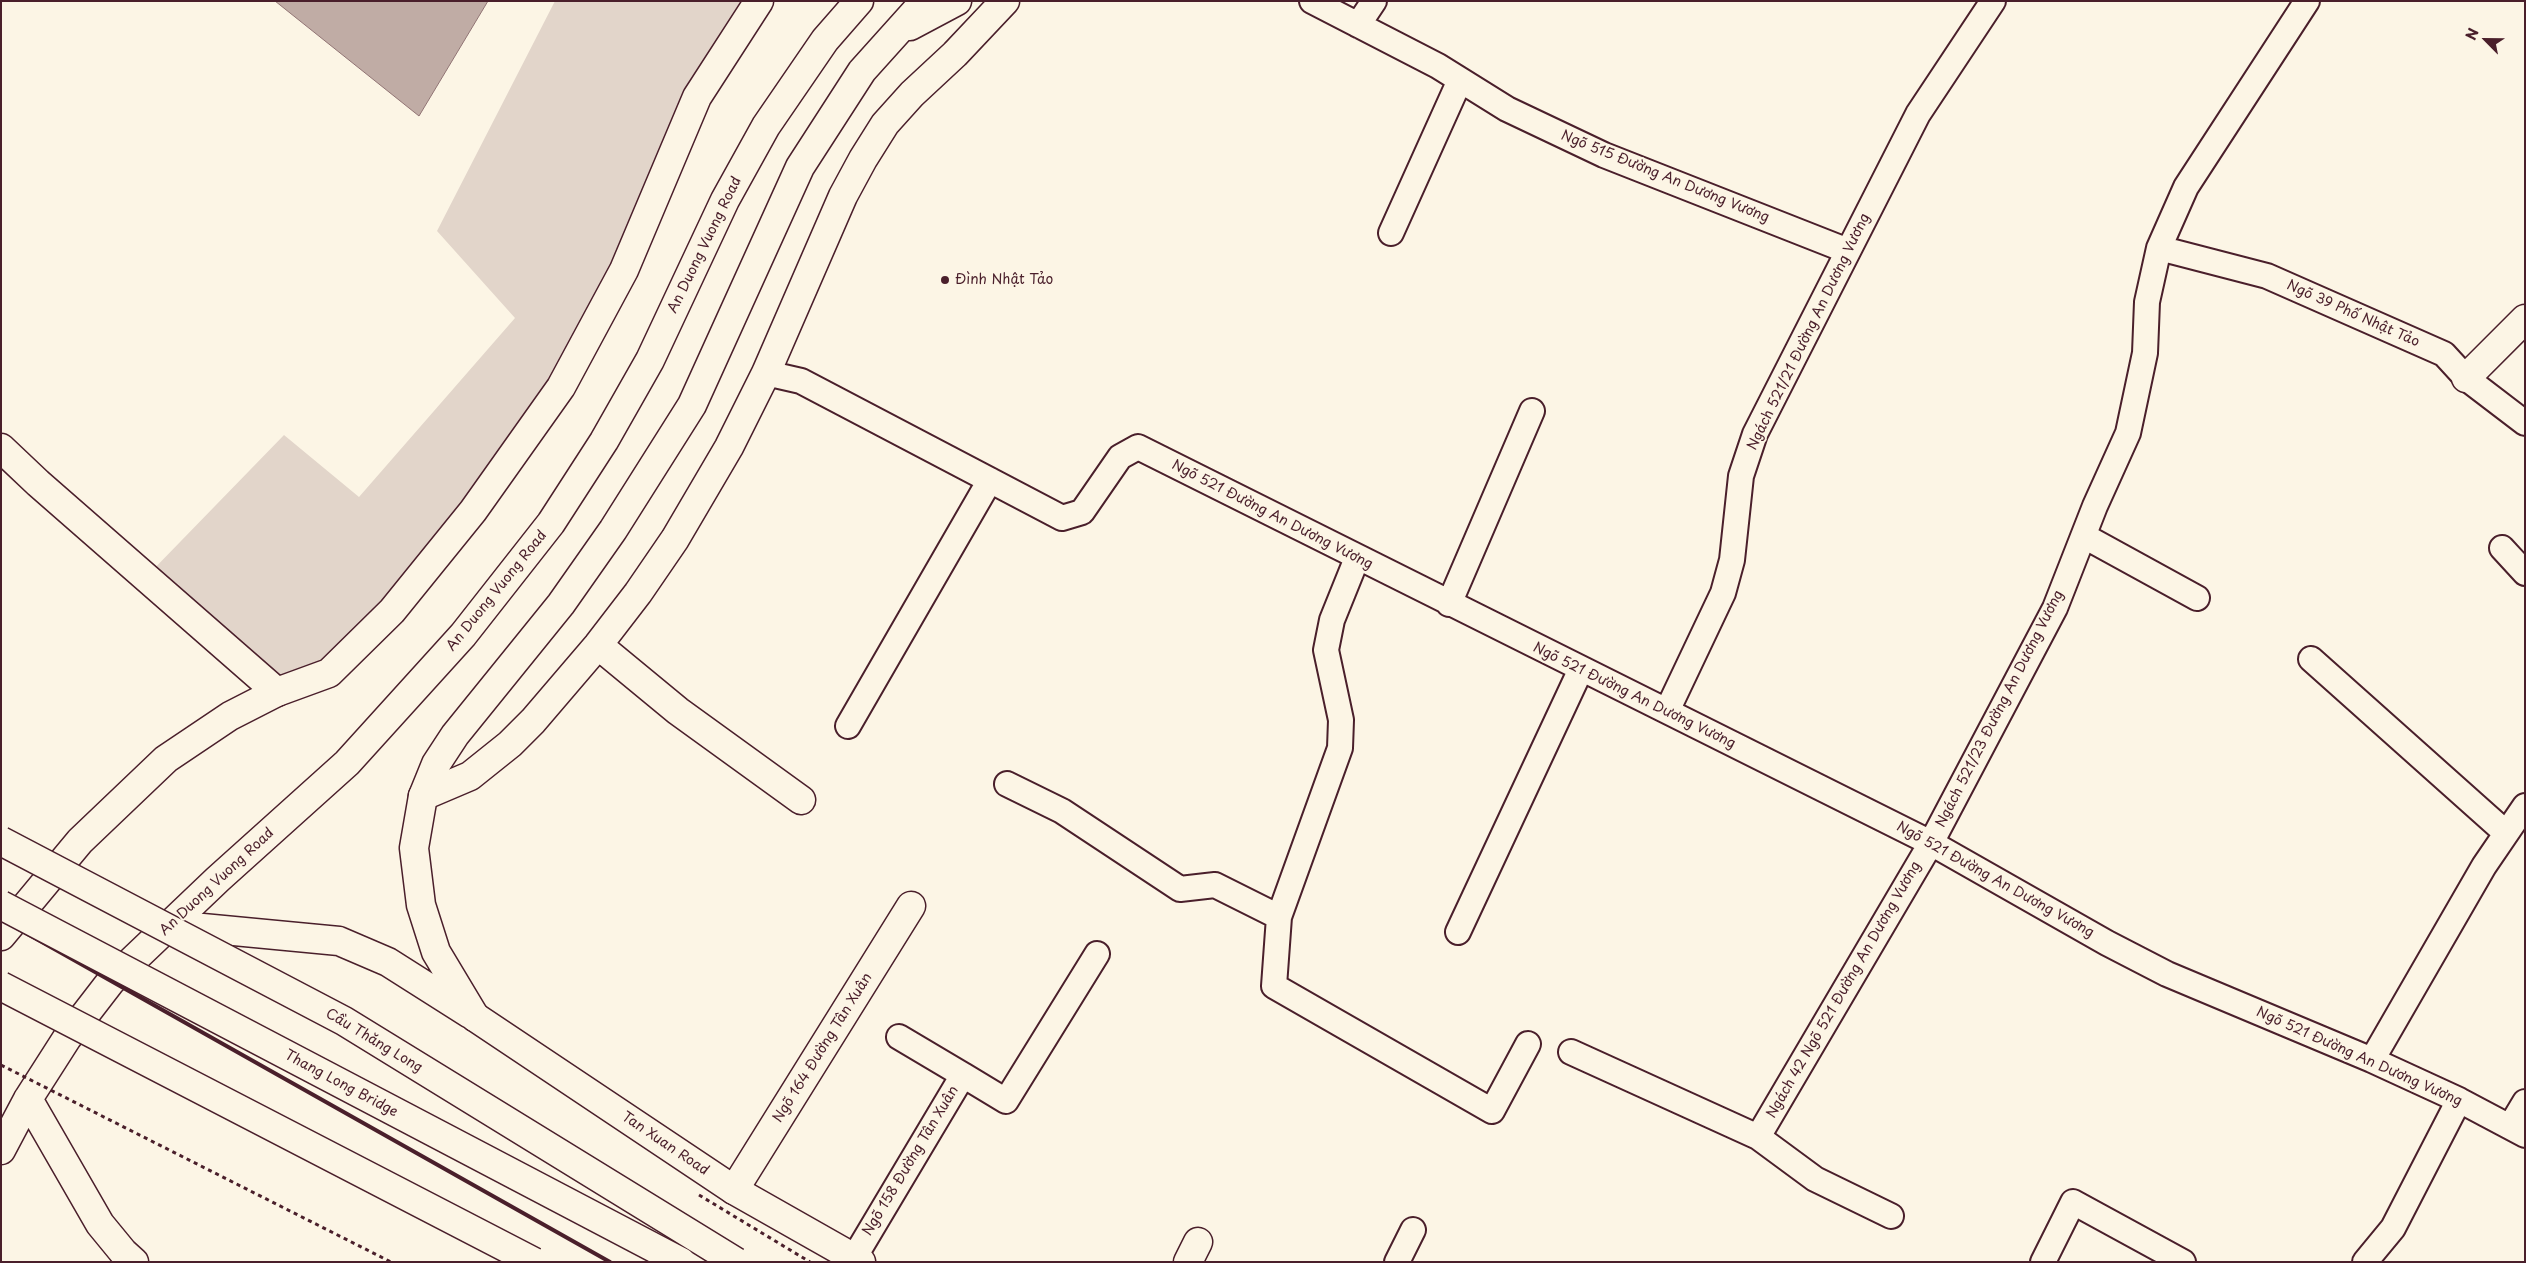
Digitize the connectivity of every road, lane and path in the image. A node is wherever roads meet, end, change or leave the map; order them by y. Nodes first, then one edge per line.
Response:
1 (759, 1) edge
2 (859, 1) edge
3 (926, 1) edge
4 (957, 1) edge
5 (1005, 1) edge
6 (1312, 1) edge
7 (1374, 1) edge
8 (1993, 1) edge
9 (2307, 1) edge
10 (1358, 25) junction
11 (900, 31) junction
12 (1460, 80) junction
13 (1391, 233) dead end
14 (2159, 248) junction
15 (1848, 251) junction
16 (2525, 319) edge
17 (766, 373) junction
18 (2466, 378) junction
19 (1532, 411) dead end
20 (2525, 423) edge
21 (1, 448) edge
22 (990, 480) junction
23 (2084, 536) junction
24 (2502, 548) dead end
25 (1357, 558) junction
26 (2525, 573) edge
27 (2197, 598) dead end
28 (1449, 604) junction
29 (598, 645) junction
30 (2311, 659) dead end
31 (1581, 669) junction
32 (277, 692) junction
33 (1666, 711) junction
34 (848, 726) dead end
35 (1008, 784) dead end
36 (423, 796) junction
37 (801, 800) dead end
38 (2525, 806) edge
39 (2506, 833) junction
40 (1, 841) edge
41 (1930, 843) junction
42 (1, 905) edge
43 (912, 906) dead end
44 (1279, 918) junction
45 (171, 925) junction
46 (1458, 932) dead end
47 (1, 936) edge
48 (1097, 954) dead end
49 (1, 986) edge
50 (475, 1017) junction
51 (899, 1037) dead end
52 (1528, 1044) dead end
53 (1572, 1052) dead end
54 (2372, 1060) junction
55 (1, 1065) edge
56 (963, 1076) junction
57 (28, 1099) junction
58 (2459, 1100) junction
59 (2525, 1102) edge
60 (2517, 1131) edge
61 (1758, 1137) junction
62 (1, 1150) edge
63 (734, 1190) junction
64 (1891, 1216) dead end
65 (1413, 1230) dead end
66 (2168, 1258) edge
67 (857, 1260) edge
68 (134, 1262) edge
69 (391, 1262) edge
70 (534, 1262) edge
71 (681, 1262) edge
72 (736, 1262) edge
73 (1397, 1262) edge
74 (2043, 1262) edge
75 (2365, 1262) edge

1 - 32 main road
2 - 45 main road, An Duong Vuong Road
3 - 11 main road
4 - 11 main road
5 - 17 main road
6 - 10 lane, Ngõ 515 Đường An Dương Vương
7 - 10 lane
8 - 15 lane, Ngách 521/21 Đường An Dương Vương
9 - 14 lane, Ngách 521/23 Đường An Dương Vương
10 - 12 lane, Ngõ 515 Đường An Dương Vương
11 - 36 main road
12 - 13 lane
12 - 15 lane, Ngõ 515 Đường An Dương Vương
14 - 18 lane, Ngõ 39 Phố Nhật Tảo
14 - 23 lane, Ngách 521/23 Đường An Dương Vương
15 - 33 lane, Ngách 521/21 Đường An Dương Vương
16 - 18 main road
17 - 22 lane, Ngõ 521 Đường An Dương Vương
17 - 29 main road
18 - 20 lane, Ngõ 39 Phố Nhật Tảo
19 - 28 lane
21 - 32 main road
22 - 25 lane, Ngõ 521 Đường An Dương Vương
22 - 34 lane
23 - 27 lane
23 - 41 lane, Ngách 521/23 Đường An Dương Vương
24 - 26 lane
25 - 28 lane, Ngõ 521 Đường An Dương Vương
25 - 44 lane
28 - 31 lane, Ngõ 521 Đường An Dương Vương
29 - 36 main road
29 - 37 main road
30 - 39 lane
31 - 33 lane, Ngõ 521 Đường An Dương Vương
31 - 46 lane
32 - 47 main road
33 - 41 lane, Ngõ 521 Đường An Dương Vương
35 - 44 lane
36 - 50 main road
38 - 39 lane
39 - 54 lane
40 - 72 main road, Cầu Thăng Long, bridge
41 - 54 lane, Ngõ 521 Đường An Dương Vương
41 - 61 lane, Ngách 42 Ngõ 521 Đường An Dương Vương
42 - 71 main road, Thang Long Bridge, bridge
43 - 63 main road, Ngõ 164 Đường Tân Xuân
44 - 52 lane
45 - 50 main road, Tan Xuan Road
45 - 57 main road, An Duong Vuong Road
48 - 56 lane, Ngõ 158 Đường Tân Xuân
49 - 70 main road, bridge
50 - 63 main road, Tan Xuan Road
51 - 56 lane
53 - 61 lane
54 - 58 lane, Ngõ 521 Đường An Dương Vương
55 - 69 path, bridge
56 - 67 lane, Ngõ 158 Đường Tân Xuân
57 - 62 main road, An Duong Vuong Road
57 - 68 main road
58 - 60 lane, Ngõ 521 Đường An Dương Vương
58 - 75 lane
59 - 60 lane
61 - 64 lane
63 - 67 main road, Tan Xuan Road
65 - 73 lane
66 - 74 lane

